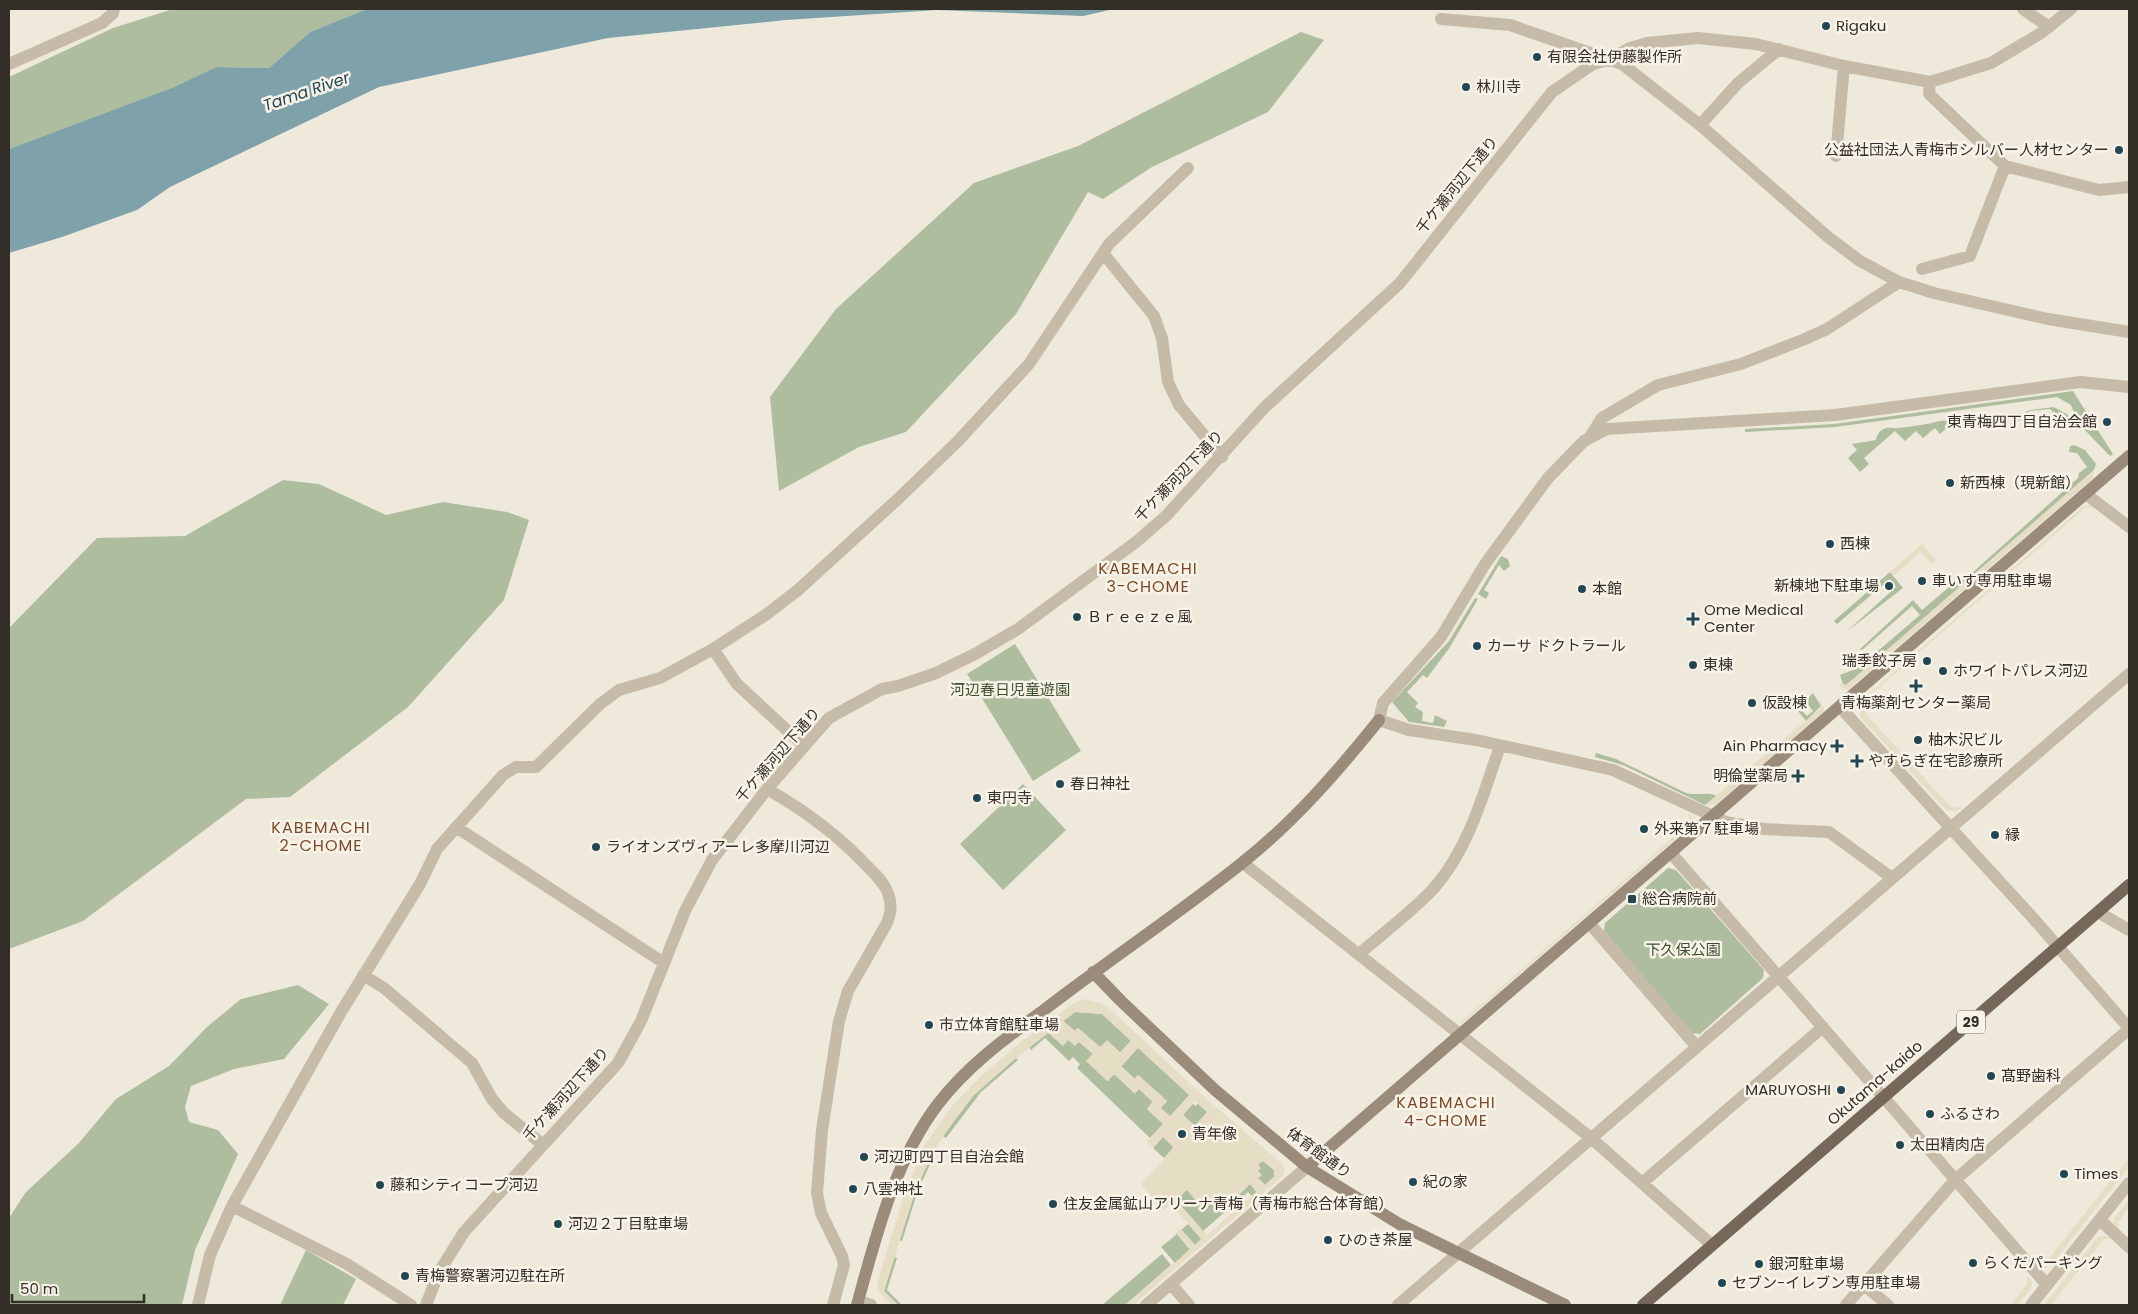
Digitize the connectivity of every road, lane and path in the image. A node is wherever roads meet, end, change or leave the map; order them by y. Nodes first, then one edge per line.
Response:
1 (114, 9) edge
2 (2023, 9) edge
3 (2071, 9) edge
4 (1440, 19) dead end
5 (2049, 26) junction
6 (1779, 49) junction
7 (1610, 60) junction
8 (9, 64) edge
9 (1844, 66) junction
10 (1930, 82) junction
11 (1700, 125) junction
12 (1836, 156) dead end
13 (2005, 166) junction
14 (1188, 168) dead end
15 (2129, 187) edge
16 (1103, 253) junction
17 (1922, 269) dead end
18 (1899, 282) junction
19 (2129, 332) edge
20 (2129, 387) edge
21 (1590, 437) junction
22 (2129, 456) edge
23 (1222, 457) junction
24 (2086, 494) junction
25 (2129, 527) edge
26 (714, 649) junction
27 (2129, 674) edge
28 (1840, 707) junction
29 (1379, 720) junction
30 (804, 746) junction
31 (1500, 746) junction
32 (766, 789) junction
33 (1713, 817) junction
34 (456, 827) junction
35 (1950, 828) junction
36 (1671, 854) junction
37 (1243, 863) junction
38 (1892, 878) junction
39 (2129, 885) edge
40 (2098, 912) junction
41 (1590, 924) junction
42 (2129, 930) edge
43 (2059, 946) junction
44 (1359, 954) junction
45 (664, 963) junction
46 (1093, 972) junction
47 (363, 975) junction
48 (1778, 976) junction
49 (1823, 1027) junction
50 (2129, 1028) edge
51 (1460, 1035) junction
52 (1697, 1047) junction
53 (1883, 1097) junction
54 (1591, 1138) junction
55 (543, 1145) junction
56 (1307, 1167) junction
57 (1955, 1180) junction
58 (1642, 1183) junction
59 (2129, 1183) edge
60 (232, 1206) junction
61 (2100, 1220) junction
62 (1712, 1245) junction
63 (2129, 1247) edge
64 (1458, 1254) junction
65 (1171, 1284) junction
66 (1864, 1285) junction
67 (2047, 1285) junction
68 (858, 1303) edge
69 (198, 1305) edge
70 (411, 1305) edge
71 (426, 1305) edge
72 (833, 1305) edge
73 (871, 1305) edge
74 (1146, 1305) edge
75 (1189, 1305) edge
76 (1398, 1305) edge
77 (1565, 1305) edge
78 (1643, 1305) edge
79 (1846, 1305) edge
80 (1888, 1305) edge
81 (2031, 1305) edge

1 - 8 street
2 - 5 street
3 - 5 street, 千ケ瀬河辺下通り
4 - 7 street
5 - 10 street, 千ケ瀬河辺下通り
6 - 7 street, 千ケ瀬河辺下通り
6 - 9 street, 千ケ瀬河辺下通り
6 - 11 street
7 - 11 street
7 - 23 street, 千ケ瀬河辺下通り
9 - 10 street, 千ケ瀬河辺下通り
9 - 12 street
10 - 13 street
11 - 18 street
13 - 15 street
13 - 17 street
14 - 16 street
16 - 23 street
16 - 26 street
18 - 19 street
18 - 21 street
20 - 21 street
21 - 29 street
22 - 24 street
23 - 30 street, 千ケ瀬河辺下通り
24 - 25 street
24 - 28 street
26 - 30 street
26 - 34 street
27 - 35 street
28 - 33 street
28 - 35 street
29 - 31 street
29 - 37 street
30 - 32 street, 千ケ瀬河辺下通り
31 - 33 street
31 - 44 street
32 - 45 street, 千ケ瀬河辺下通り
32 - 72 street
33 - 36 street
33 - 38 street
34 - 45 street
34 - 47 street
35 - 38 street
35 - 43 street
36 - 41 street
36 - 48 street
37 - 44 street
37 - 46 street
38 - 48 street
39 - 40 main road, Okutama-kaido / 29
40 - 42 street
40 - 43 main road, Okutama-kaido / 29
41 - 51 street
41 - 52 street
43 - 50 street
43 - 53 main road, Okutama-kaido / 29
44 - 51 street
45 - 55 street, 千ケ瀬河辺下通り
46 - 56 street, 体育館通り
46 - 68 street
47 - 55 street
47 - 60 street
48 - 49 street
48 - 52 street
49 - 53 street
49 - 58 street
50 - 57 street
51 - 54 street
51 - 56 street
52 - 54 street
53 - 57 street
53 - 62 main road, Okutama-kaido / 29
54 - 58 street
54 - 64 street
55 - 71 street, 千ケ瀬河辺下通り
56 - 64 street, 体育館通り
56 - 65 street
57 - 66 street
57 - 67 street
58 - 62 street
59 - 61 street
60 - 69 street
60 - 70 street
61 - 63 street
61 - 67 street
62 - 78 main road, Okutama-kaido / 29
64 - 76 street
64 - 77 street, 体育館通り
65 - 74 street
65 - 75 street
66 - 79 street
66 - 80 street
67 - 81 street
68 - 73 street

